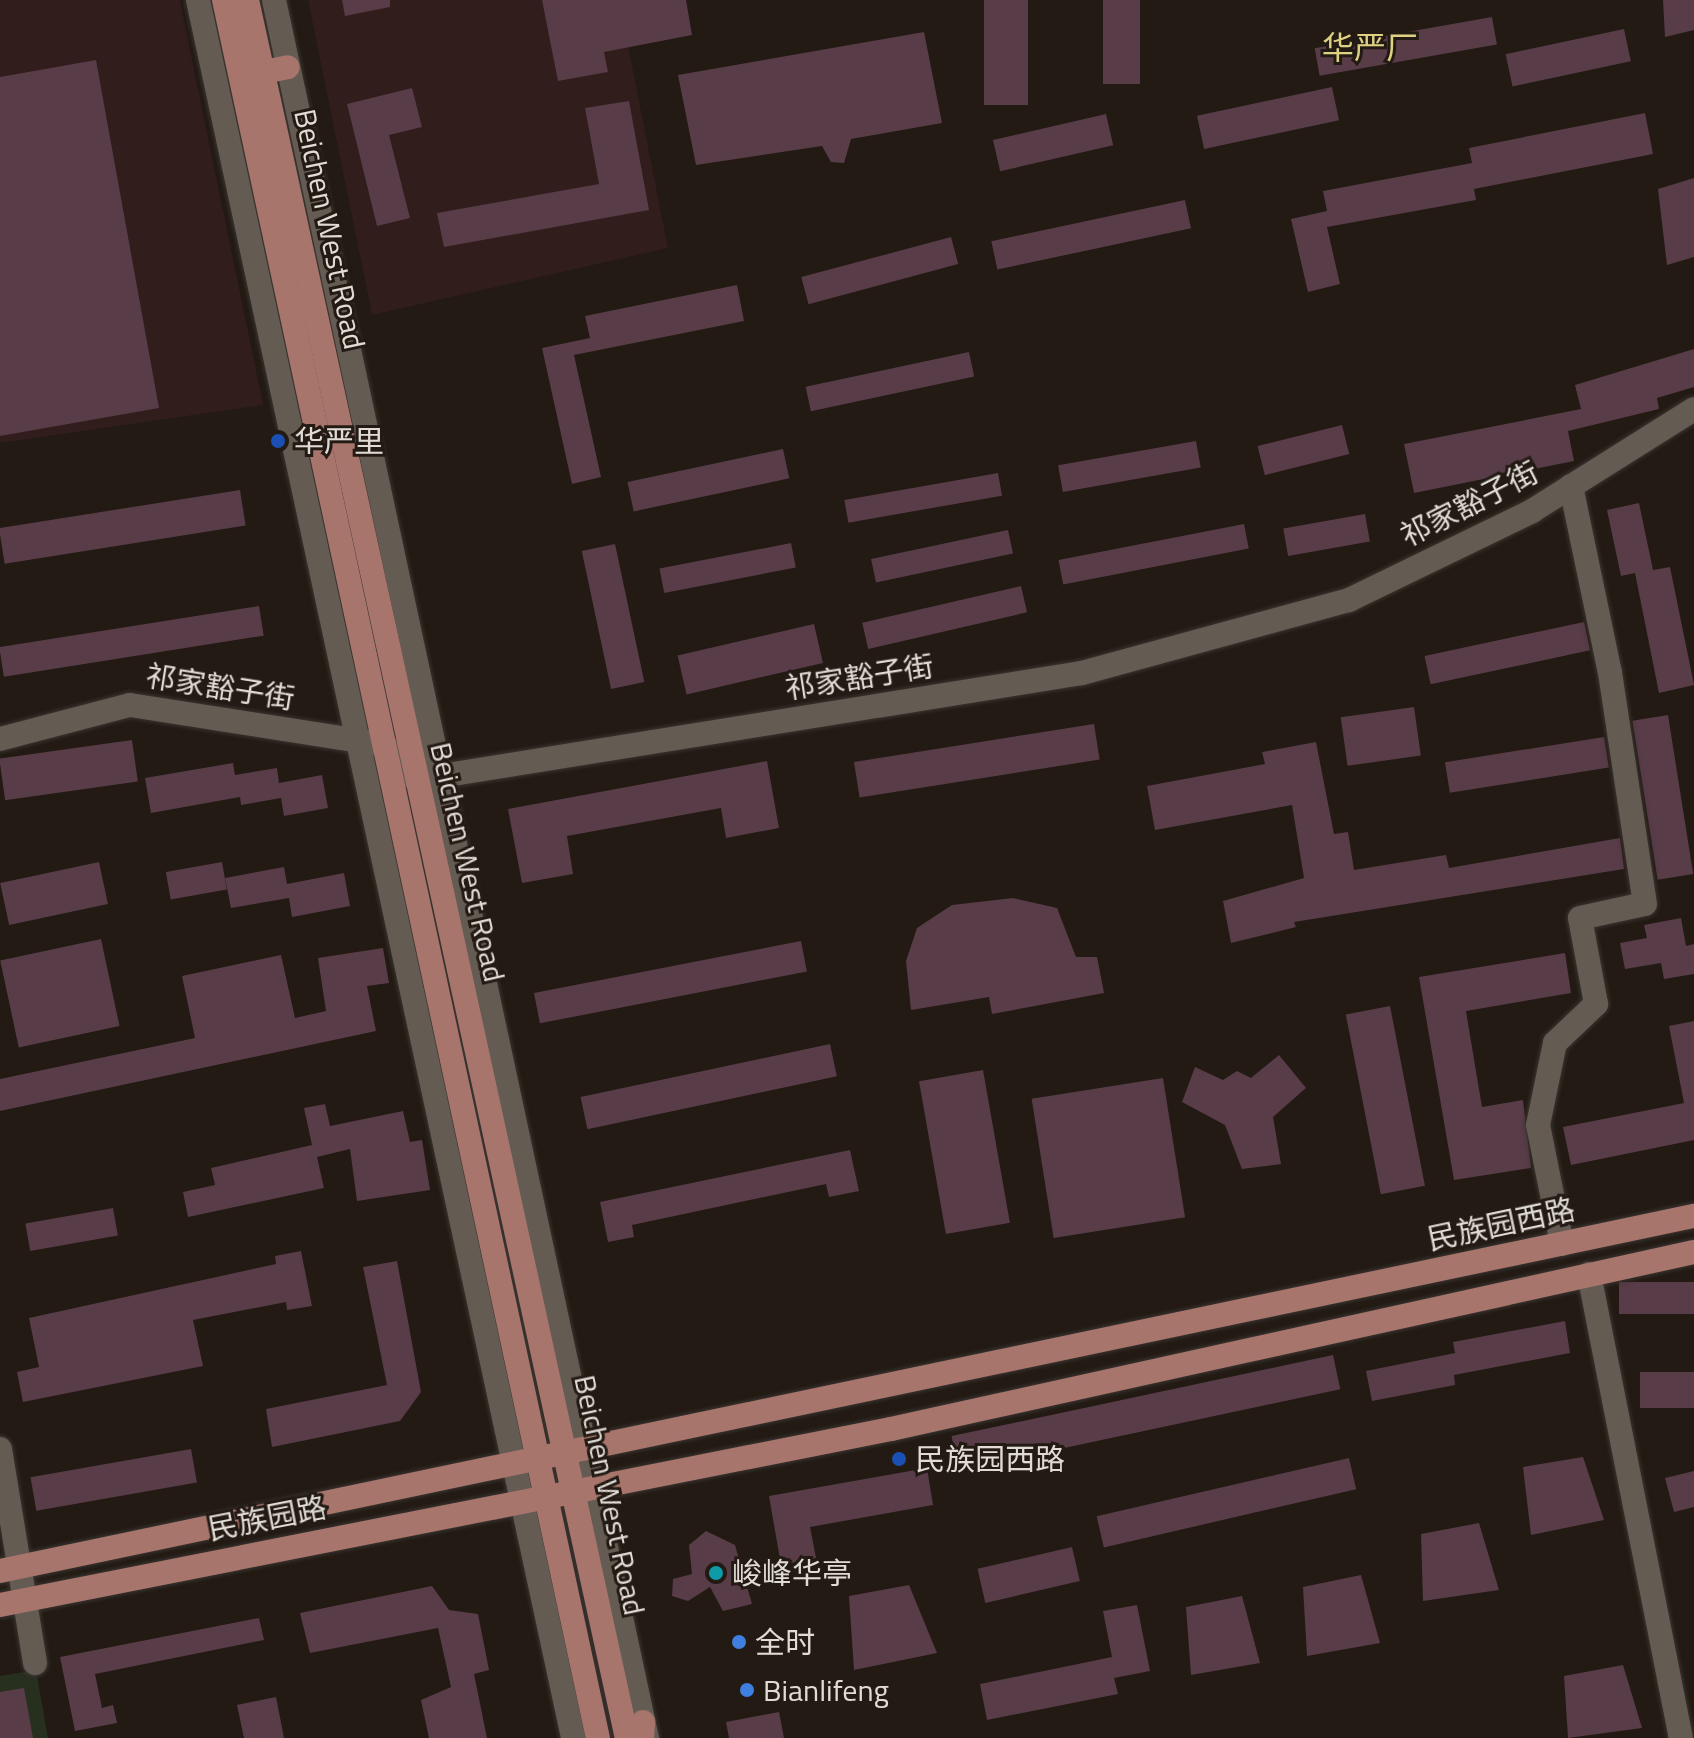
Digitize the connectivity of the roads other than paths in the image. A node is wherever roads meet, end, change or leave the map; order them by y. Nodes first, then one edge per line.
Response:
1 (198, 0) edge
2 (224, 0) edge
3 (247, 0) edge
4 (274, 0) edge
5 (288, 67) junction
6 (263, 72) junction
7 (1694, 409) edge
8 (1571, 486) junction
9 (0, 739) edge
10 (359, 741) junction
11 (385, 745) junction
12 (427, 778) junction
13 (1694, 1216) edge
14 (1562, 1244) junction
15 (1694, 1252) edge
16 (1589, 1274) junction
17 (0, 1449) edge
18 (579, 1455) junction
19 (528, 1465) junction
20 (586, 1488) junction
21 (535, 1498) junction
22 (10, 1569) edge
23 (25, 1599) junction
24 (0, 1605) edge
25 (35, 1663) dead end
26 (640, 1734) edge
27 (573, 1738) edge
28 (598, 1738) edge
29 (1681, 1738) edge

1 - 10 street, Beichen West Road
2 - 11 main road, Beichen West Road
3 - 6 main road, Beichen West Road
4 - 5 street, Beichen West Road
5 - 6 main road
5 - 12 street, Beichen West Road
6 - 12 main road, Beichen West Road
7 - 8 street, 祁家豁子街
8 - 12 street, 祁家豁子街
8 - 14 street
9 - 10 street, 祁家豁子街
10 - 11 street, 祁家豁子街
10 - 19 street, Beichen West Road
11 - 12 street
11 - 19 main road, Beichen West Road
12 - 18 main road, Beichen West Road
13 - 14 main road, 民族园西路
14 - 18 main road, 民族园西路
15 - 16 main road
16 - 20 main road
16 - 29 street
17 - 22 street
18 - 19 main road, 民族园西路
18 - 20 main road, Beichen West Road
19 - 21 main road, Beichen West Road
19 - 22 main road, 民族园路
20 - 21 main road, 民族园路
20 - 26 main road, Beichen West Road
21 - 23 main road, 民族园路
21 - 27 street, Beichen West Road
21 - 28 main road, Beichen West Road
22 - 23 street
23 - 24 main road, 民族园路
23 - 25 street

